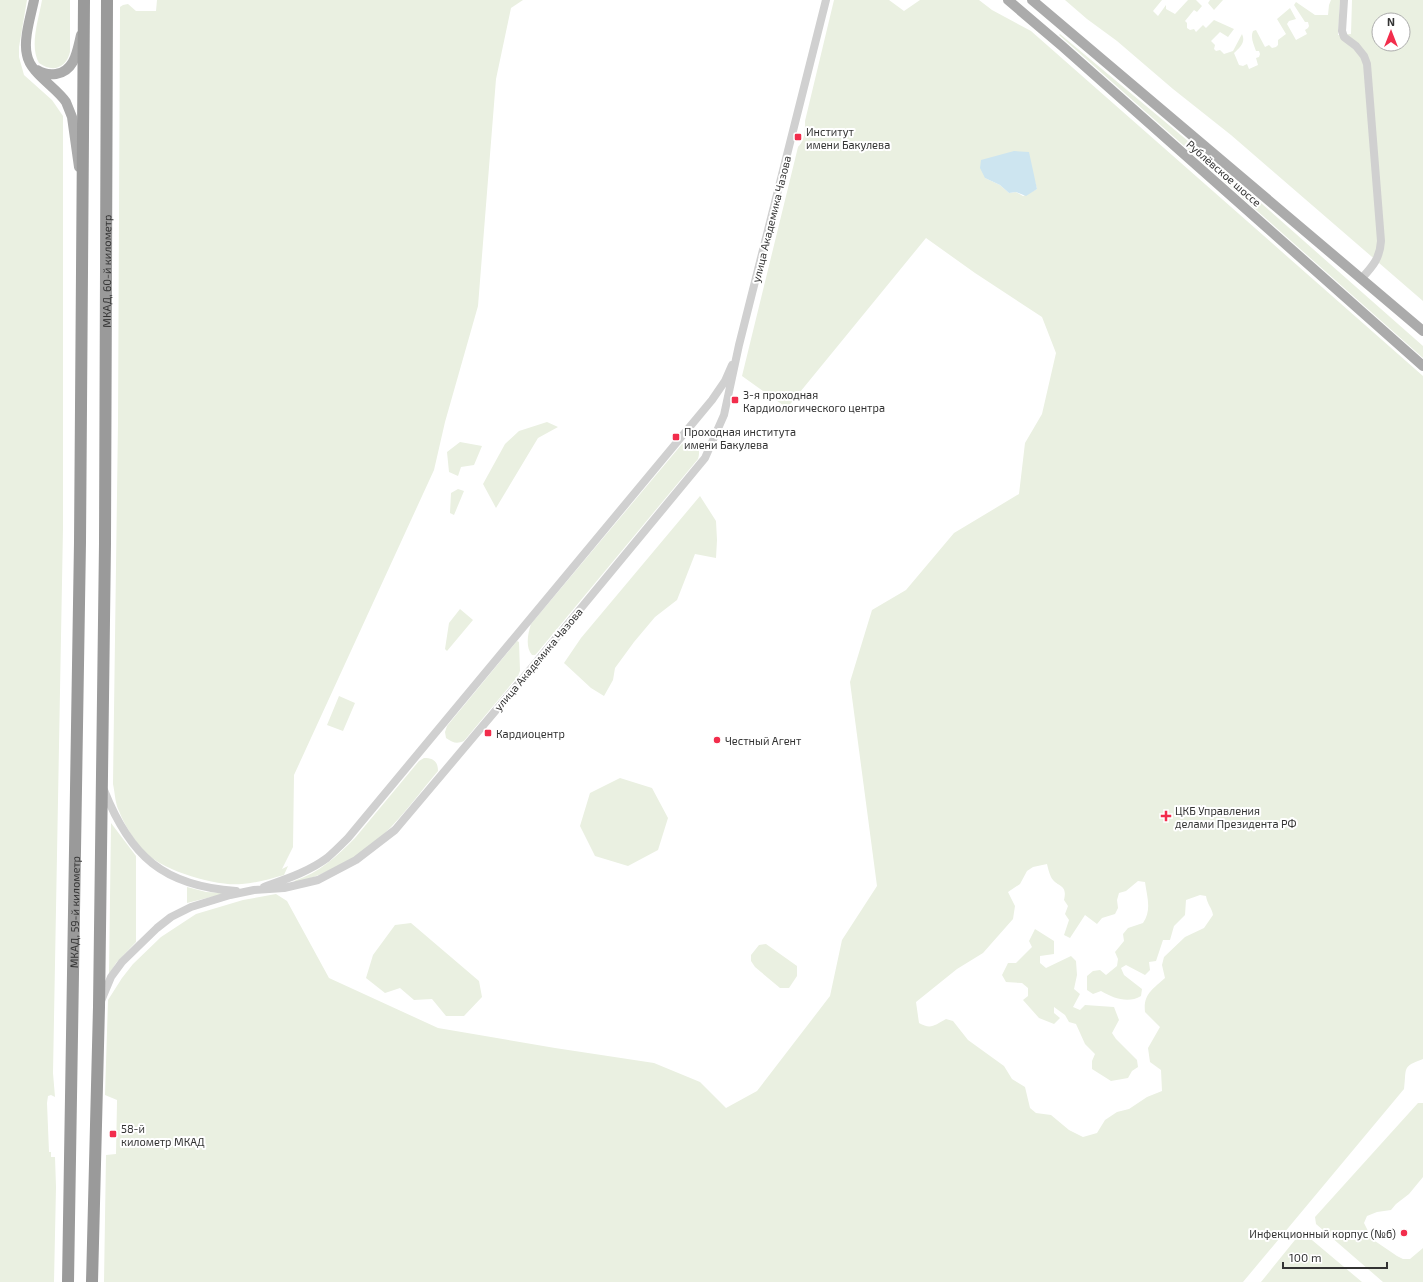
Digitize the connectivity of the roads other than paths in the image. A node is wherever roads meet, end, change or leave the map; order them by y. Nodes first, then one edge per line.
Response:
1 (34, 0) edge
2 (84, 0) edge
3 (107, 0) edge
4 (113, 0) edge
5 (826, 0) edge
6 (1008, 0) edge
7 (1032, 0) edge
8 (1344, 0) edge
9 (107, 18) junction
10 (83, 25) junction
11 (33, 68) junction
12 (82, 190) junction
13 (1362, 278) junction
14 (1423, 331) edge
15 (739, 345) junction
16 (1423, 366) edge
17 (101, 783) junction
18 (250, 891) junction
19 (99, 1007) junction
20 (68, 1282) edge
21 (92, 1282) edge

1 - 11 main road
2 - 10 highway
3 - 9 highway, МКАД, 60-й километр
4 - 9 main road
5 - 15 street, улица Академика Чазова
6 - 16 main road, Рублёвское шоссе
7 - 13 main road, Рублёвское шоссе
8 - 13 street
9 - 17 highway, МКАД, 60-й километр
10 - 11 main road
10 - 12 highway
11 - 12 main road
12 - 20 highway, МКАД, 59-й километр
13 - 14 main road, Рублёвское шоссе
15 - 18 street, улица Академика Чазова
15 - 18 street, улица Академика Чазова
17 - 18 street, улица Академика Чазова
17 - 19 highway
18 - 19 street, улица Академика Чазова
19 - 21 highway

